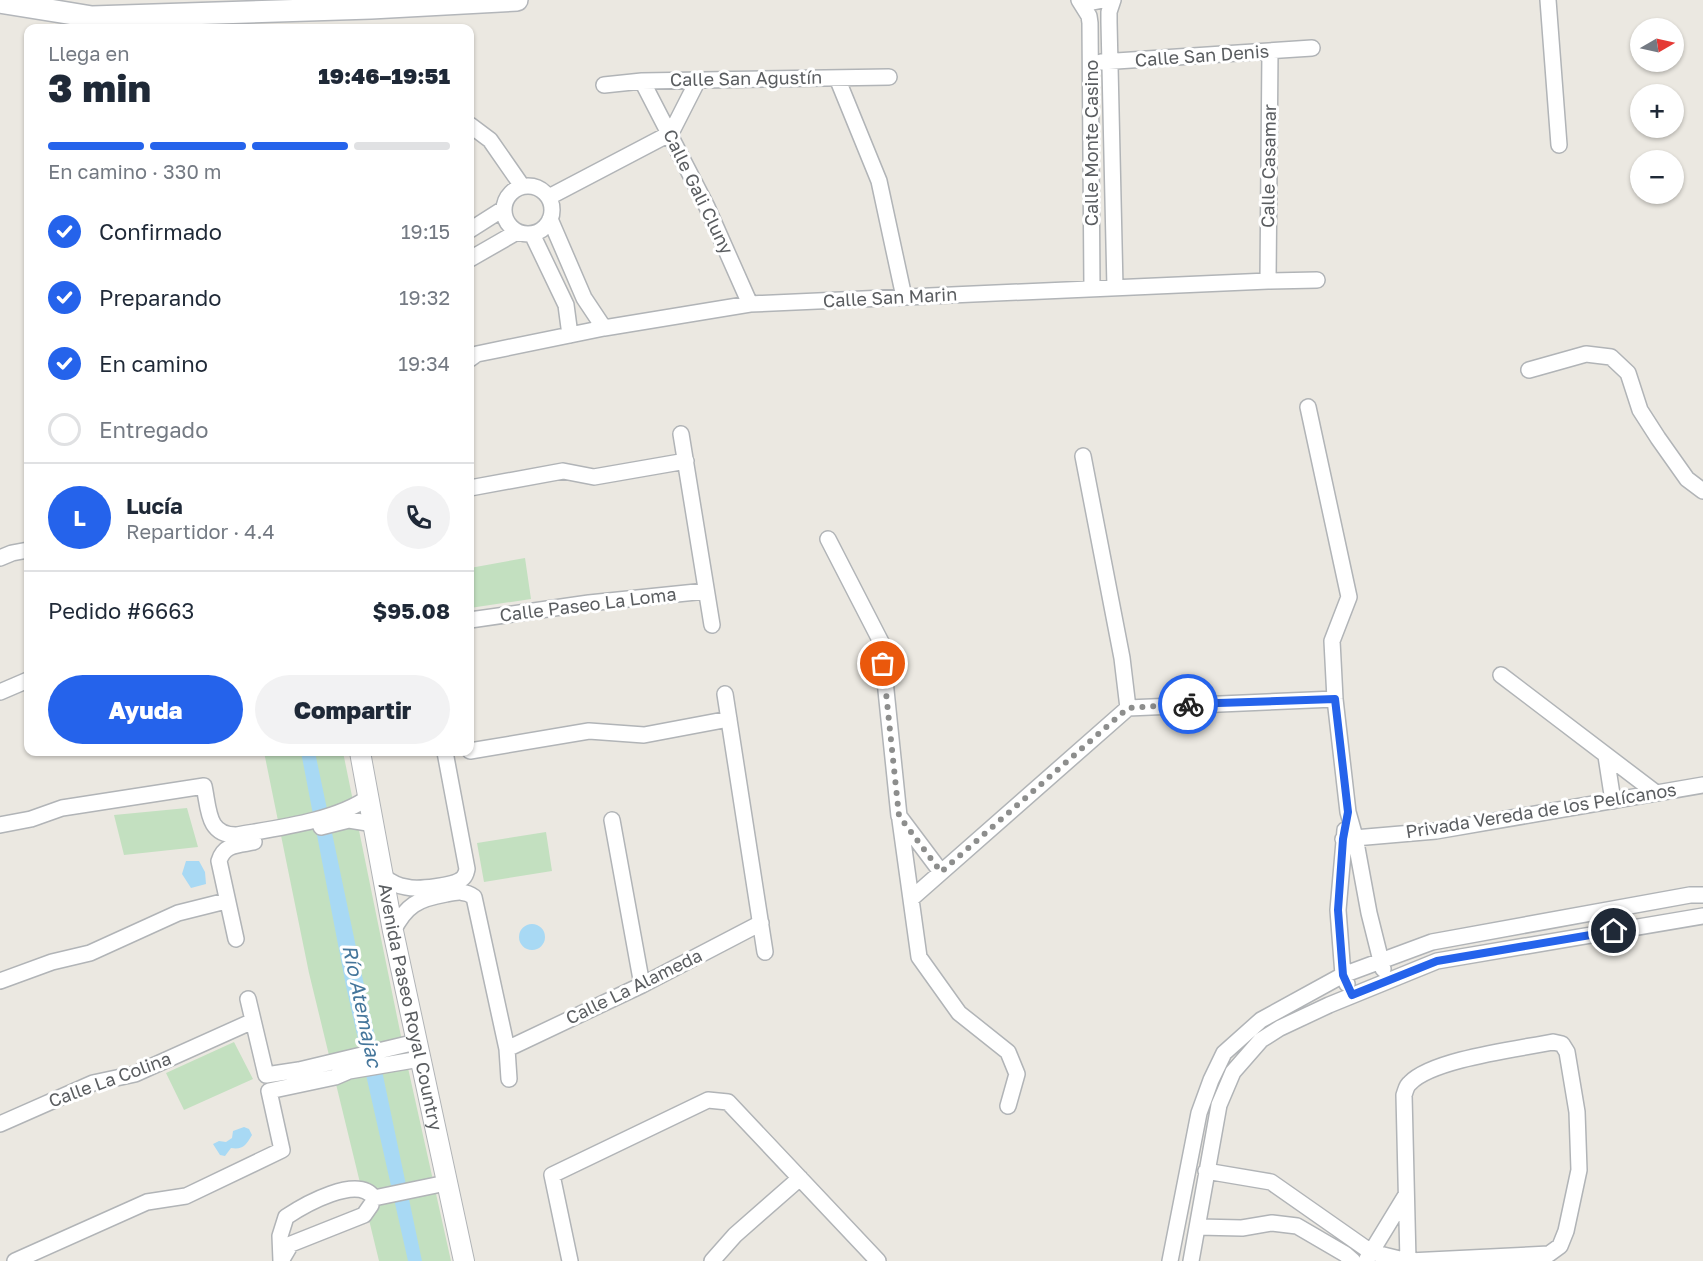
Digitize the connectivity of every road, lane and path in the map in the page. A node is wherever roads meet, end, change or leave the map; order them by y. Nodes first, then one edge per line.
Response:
1 (398, 0) edge
2 (517, 0) edge
3 (1080, 0) edge
4 (1103, 0) edge
5 (1113, 0) edge
6 (1548, 0) edge
7 (0, 2) edge
8 (371, 8) junction
9 (147, 15) junction
10 (204, 21) edge
11 (159, 24) edge
12 (1312, 48) dead end
13 (1270, 51) junction
14 (1109, 62) junction
15 (1092, 63) junction
16 (889, 77) dead end
17 (837, 78) junction
18 (698, 80) junction
19 (642, 81) junction
20 (604, 85) dead end
21 (474, 128) edge
22 (671, 133) junction
23 (1559, 145) dead end
24 (522, 186) junction
25 (549, 197) junction
26 (503, 209) junction
27 (550, 219) junction
28 (474, 227) edge
29 (525, 233) junction
30 (474, 257) edge
31 (1268, 280) junction
32 (1317, 280) dead end
33 (1114, 288) junction
34 (1092, 289) junction
35 (904, 297) junction
36 (584, 298) junction
37 (750, 304) junction
38 (566, 305) junction
39 (604, 328) junction
40 (570, 334) junction
41 (474, 356) edge
42 (1529, 370) dead end
43 (1308, 407) dead end
44 (681, 434) dead end
45 (1083, 456) dead end
46 (686, 461) junction
47 (474, 487) edge
48 (1703, 491) edge
49 (828, 539) dead end
50 (24, 551) edge
51 (0, 558) edge
52 (706, 591) junction
53 (474, 619) edge
54 (712, 625) dead end
55 (1501, 675) dead end
56 (24, 682) edge
57 (0, 692) edge
58 (726, 694) dead end
59 (1335, 699) junction
60 (1128, 708) junction
61 (729, 719) junction
62 (474, 750) edge
63 (361, 756) edge
64 (447, 756) edge
65 (1606, 756) junction
66 (1703, 785) edge
67 (1656, 792) junction
68 (369, 797) junction
69 (1613, 801) junction
70 (347, 814) junction
71 (899, 816) junction
72 (612, 820) dead end
73 (374, 824) junction
74 (0, 825) edge
75 (297, 829) junction
76 (1349, 838) junction
77 (941, 872) junction
78 (384, 877) junction
79 (1703, 895) edge
80 (912, 898) junction
81 (226, 901) junction
82 (1703, 916) edge
83 (761, 923) junction
84 (393, 932) junction
85 (236, 939) dead end
86 (765, 952) dead end
87 (1380, 961) junction
88 (1343, 975) junction
89 (0, 981) edge
90 (1387, 981) junction
91 (642, 985) junction
92 (1352, 995) junction
93 (248, 999) dead end
94 (253, 1022) junction
95 (507, 1049) junction
96 (409, 1052) junction
97 (346, 1065) junction
98 (509, 1079) dead end
99 (1008, 1106) dead end
100 (0, 1124) edge
101 (1206, 1171) junction
102 (800, 1178) junction
103 (438, 1185) junction
104 (1406, 1195) junction
105 (374, 1198) junction
106 (1308, 1207) junction
107 (1297, 1226) junction
108 (1198, 1227) junction
109 (286, 1240) junction
110 (1368, 1256) edge
111 (15, 1261) edge
112 (281, 1261) edge
113 (464, 1261) edge
114 (570, 1261) edge
115 (712, 1261) edge
116 (878, 1261) edge
117 (1170, 1261) edge
118 (1191, 1261) edge
119 (1353, 1261) edge
120 (1408, 1261) edge

1 - 8 street
2 - 8 main road
3 - 4 street
3 - 15 street, Calle Monte Casino
5 - 14 street, Calle Monte Casino
6 - 23 street
7 - 9 main road
8 - 10 main road
9 - 10 main road
9 - 11 street
12 - 13 street, Calle San Denis
13 - 14 street, Calle San Denis
13 - 31 street, Calle Casamar
14 - 15 street, Calle San Denis
14 - 33 street, Calle Monte Casino
15 - 34 street, Calle Monte Casino
16 - 17 street, Calle San Agustín
17 - 18 street, Calle San Agustín
17 - 35 street
18 - 19 street, Calle San Agustín
18 - 22 street
19 - 20 street, Calle San Agustín
19 - 22 street, Calle Gali Cluny
21 - 24 street
22 - 25 street
22 - 37 street, Calle Gali Cluny
24 - 25 street
24 - 26 street
25 - 27 street
26 - 28 street
26 - 29 street
27 - 29 street
27 - 36 street
29 - 30 street
29 - 38 street
31 - 32 street, Calle San Marin
31 - 33 street, Calle San Marin
33 - 34 street, Calle San Marin
34 - 35 street, Calle San Marin
35 - 37 street, Calle San Marin
36 - 38 street
36 - 39 street
37 - 39 street, Calle San Marin
38 - 40 street
39 - 40 street, Calle San Marin
40 - 41 street, Calle San Marin
42 - 48 street
43 - 59 street
44 - 46 street
45 - 60 street
46 - 47 street
46 - 52 street
49 - 71 street
50 - 51 street
52 - 53 street, Calle Paseo La Loma
52 - 54 street
55 - 65 street
56 - 57 street
58 - 61 street
59 - 60 street
59 - 76 street
60 - 77 street
61 - 62 street
61 - 83 street
63 - 68 street, Avenida Paseo Royal Country
64 - 78 street
65 - 67 street
65 - 69 street
66 - 67 street, Privada Vereda de los Pelícanos
67 - 69 street, Privada Vereda de los Pelícanos
68 - 70 street
68 - 73 street, Avenida Paseo Royal Country
69 - 76 street, Privada Vereda de los Pelícanos
70 - 73 street
70 - 75 street
71 - 77 street
71 - 80 street
72 - 91 street
73 - 78 street, Avenida Paseo Royal Country
74 - 75 street
75 - 81 street
76 - 87 street
76 - 88 street
77 - 80 street
78 - 84 street, Avenida Paseo Royal Country
79 - 87 street
80 - 99 street
81 - 85 street
81 - 89 street
82 - 90 street
83 - 86 street
83 - 91 street, Calle La Alameda
84 - 95 street
84 - 96 street, Avenida Paseo Royal Country
87 - 88 street
87 - 90 street
88 - 92 street
88 - 117 street
90 - 92 street
91 - 95 street, Calle La Alameda
92 - 101 street
93 - 94 street
94 - 97 street
94 - 100 street, Calle La Colina
95 - 98 street
96 - 97 street
96 - 103 street, Avenida Paseo Royal Country
97 - 111 street
101 - 106 street
101 - 108 street
102 - 114 street
102 - 115 street
102 - 116 street
103 - 105 street
103 - 113 street, Avenida Paseo Royal Country
104 - 110 street
104 - 120 street
104 - 120 street
105 - 109 street
105 - 109 street
106 - 107 street
106 - 110 street
107 - 108 street
107 - 119 street
108 - 118 street
109 - 112 street
110 - 120 street

